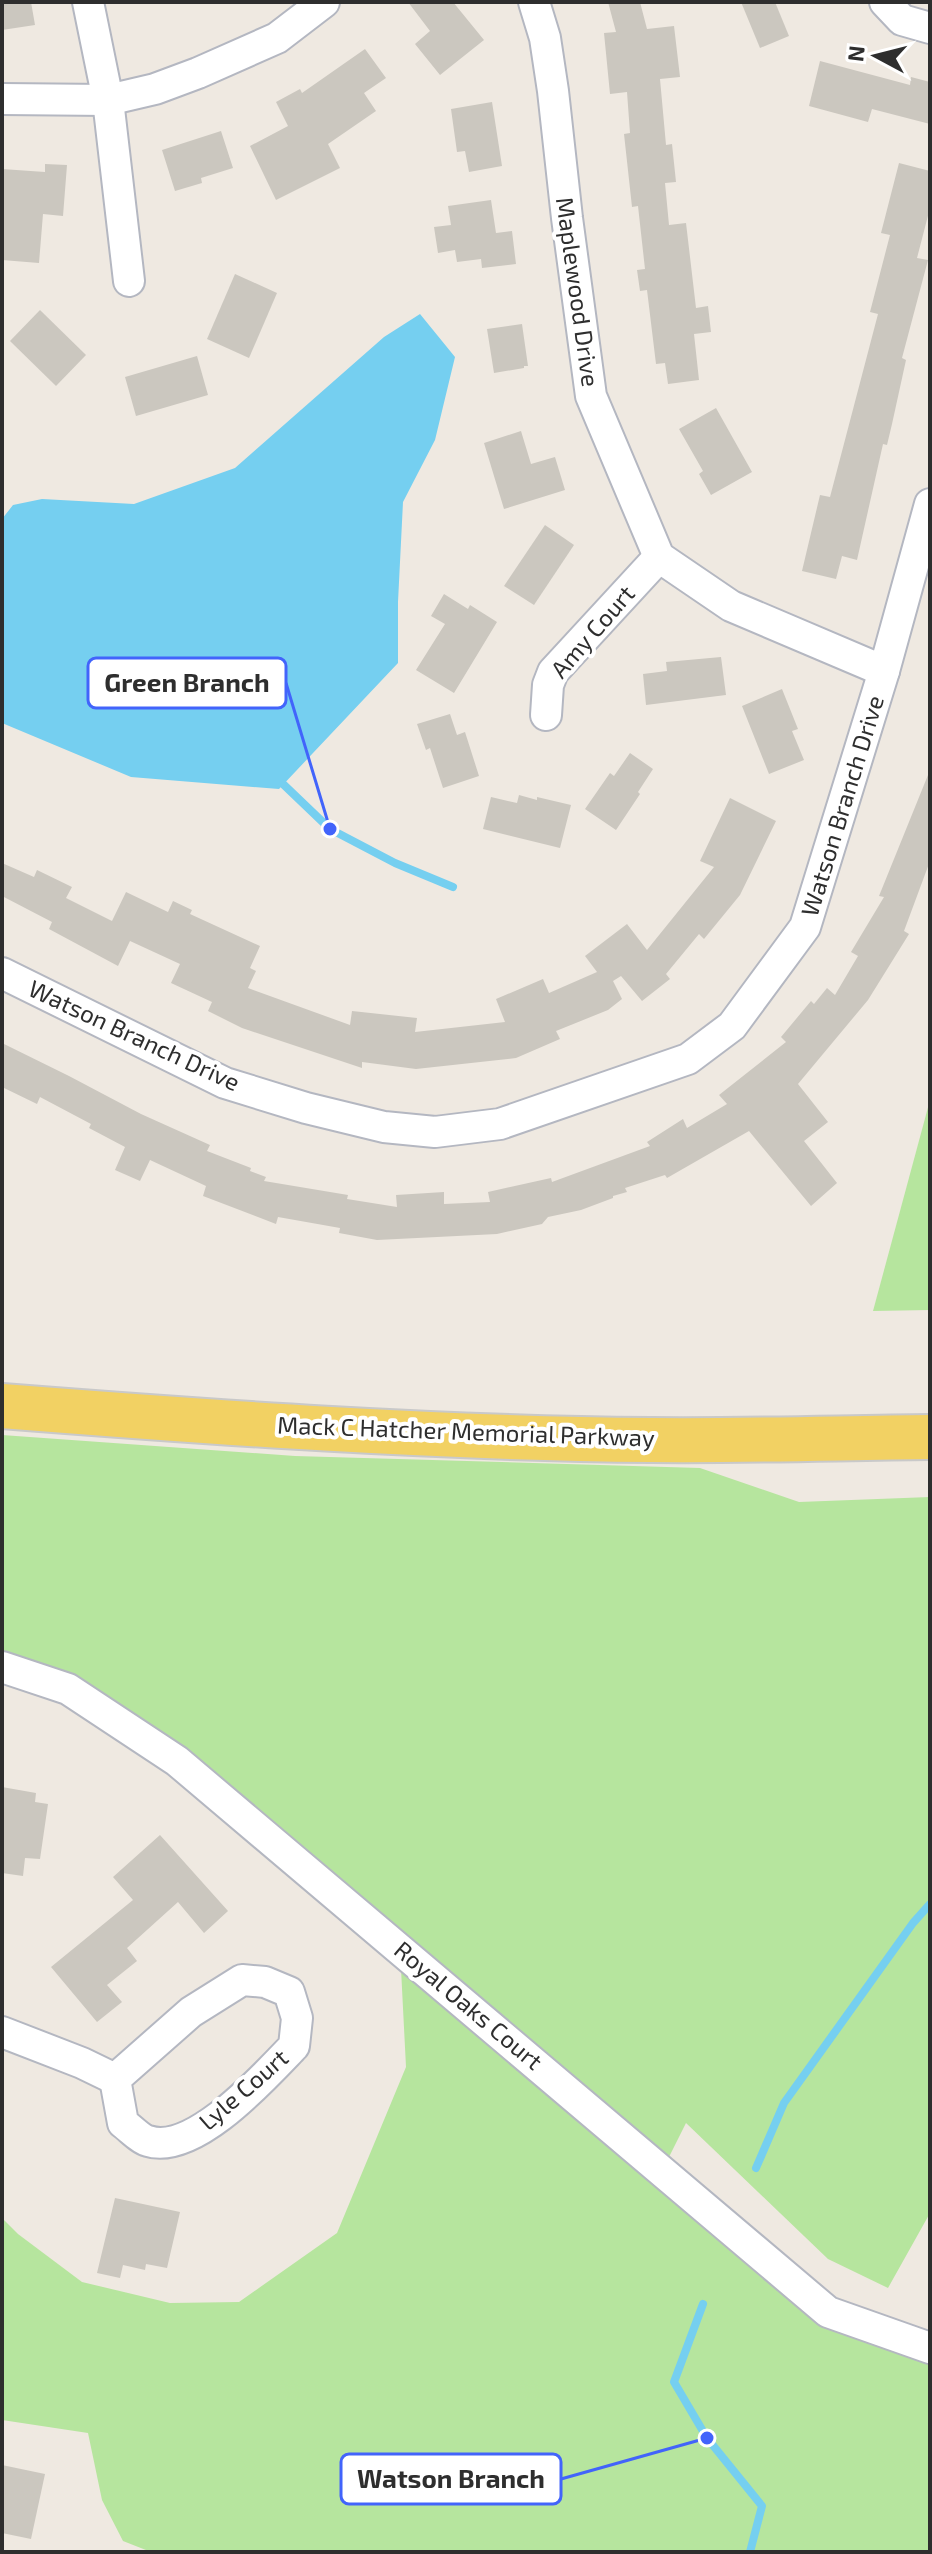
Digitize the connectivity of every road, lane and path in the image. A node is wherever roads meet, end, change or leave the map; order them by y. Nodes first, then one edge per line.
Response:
1 (88, 2) edge
2 (324, 2) edge
3 (534, 2) edge
4 (885, 2) edge
5 (930, 28) edge
6 (2, 99) edge
7 (108, 100) junction
8 (129, 281) dead end
9 (930, 504) edge
10 (659, 557) junction
11 (884, 671) junction
12 (546, 715) dead end
13 (2, 973) edge
14 (2, 1406) edge
15 (930, 1437) edge
16 (2, 1667) edge
17 (2, 2032) edge
18 (115, 2079) junction
19 (930, 2348) edge

1 - 7 street
2 - 7 street
3 - 10 street, Maplewood Drive
4 - 5 street
6 - 7 street
7 - 8 street
9 - 11 street, Watson Branch Drive
10 - 11 street
10 - 12 street, Amy Court
11 - 13 street, Watson Branch Drive
14 - 15 main road, Mack C Hatcher Memorial Parkway
16 - 19 street, Royal Oaks Court
17 - 18 street
18 - 18 street, Lyle Court

